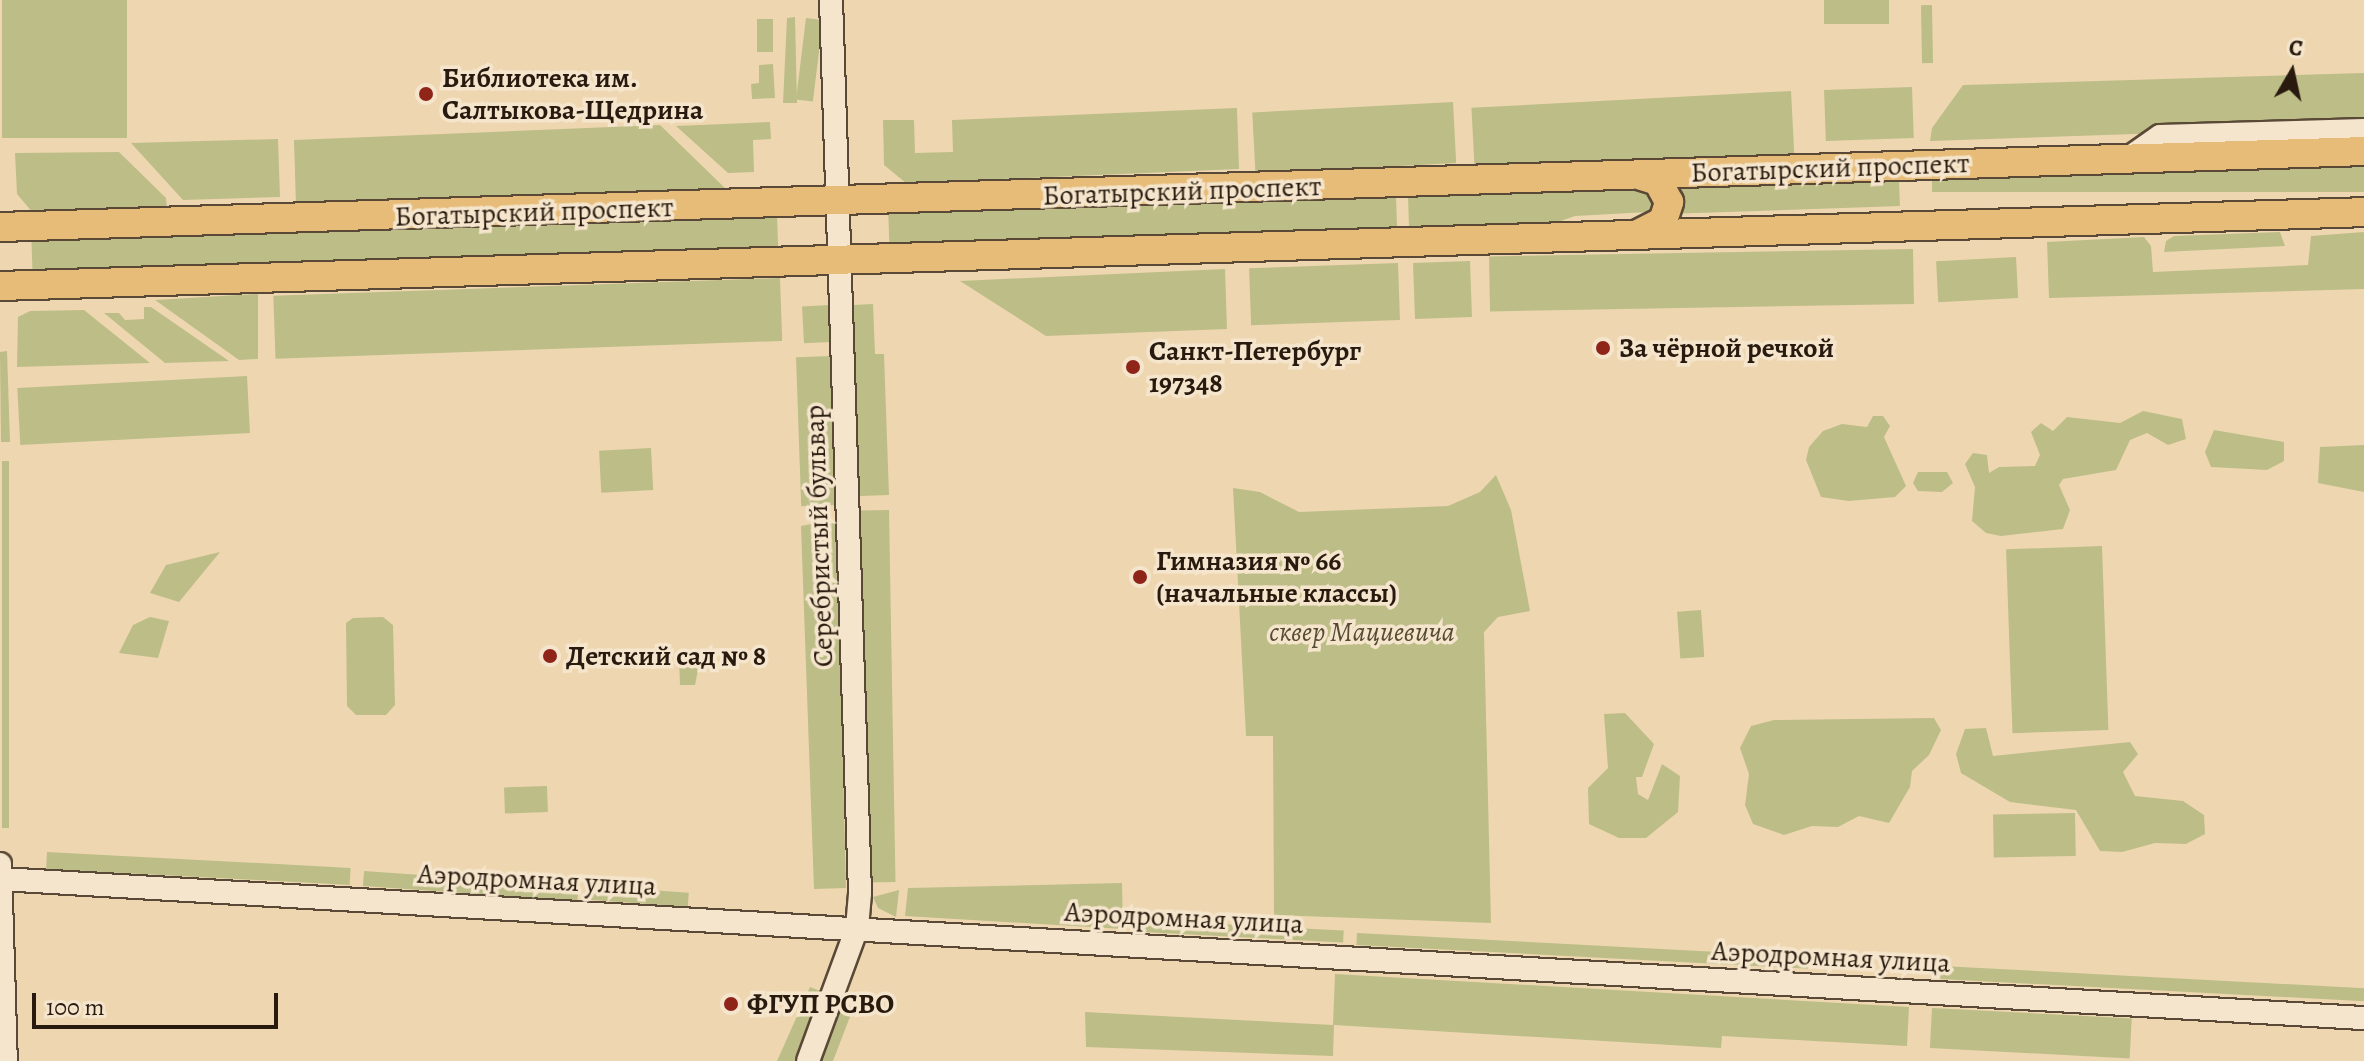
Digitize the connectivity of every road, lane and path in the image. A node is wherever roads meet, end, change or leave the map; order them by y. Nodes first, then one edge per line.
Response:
1 (831, 0) edge
2 (2364, 130) edge
3 (2364, 151) edge
4 (2127, 159) junction
5 (1630, 174) junction
6 (837, 201) junction
7 (2364, 212) edge
8 (0, 227) edge
9 (1633, 235) junction
10 (839, 262) junction
11 (0, 286) edge
12 (0, 864) edge
13 (1, 879) edge
14 (857, 928) junction
15 (2364, 1018) edge
16 (6, 1061) edge
17 (808, 1061) edge

1 - 6 street, Серебристый бульвар
2 - 4 street
3 - 4 main road, Богатырский проспект
4 - 5 main road, Богатырский проспект
5 - 6 main road, Богатырский проспект
5 - 9 main road
6 - 8 main road, Богатырский проспект
6 - 10 street, Серебристый бульвар
7 - 9 main road
9 - 10 main road
10 - 11 main road
10 - 14 street, Серебристый бульвар
12 - 13 street
13 - 14 street, Аэродромная улица
13 - 16 street
14 - 15 street, Аэродромная улица
14 - 17 street, Серебристый бульвар

